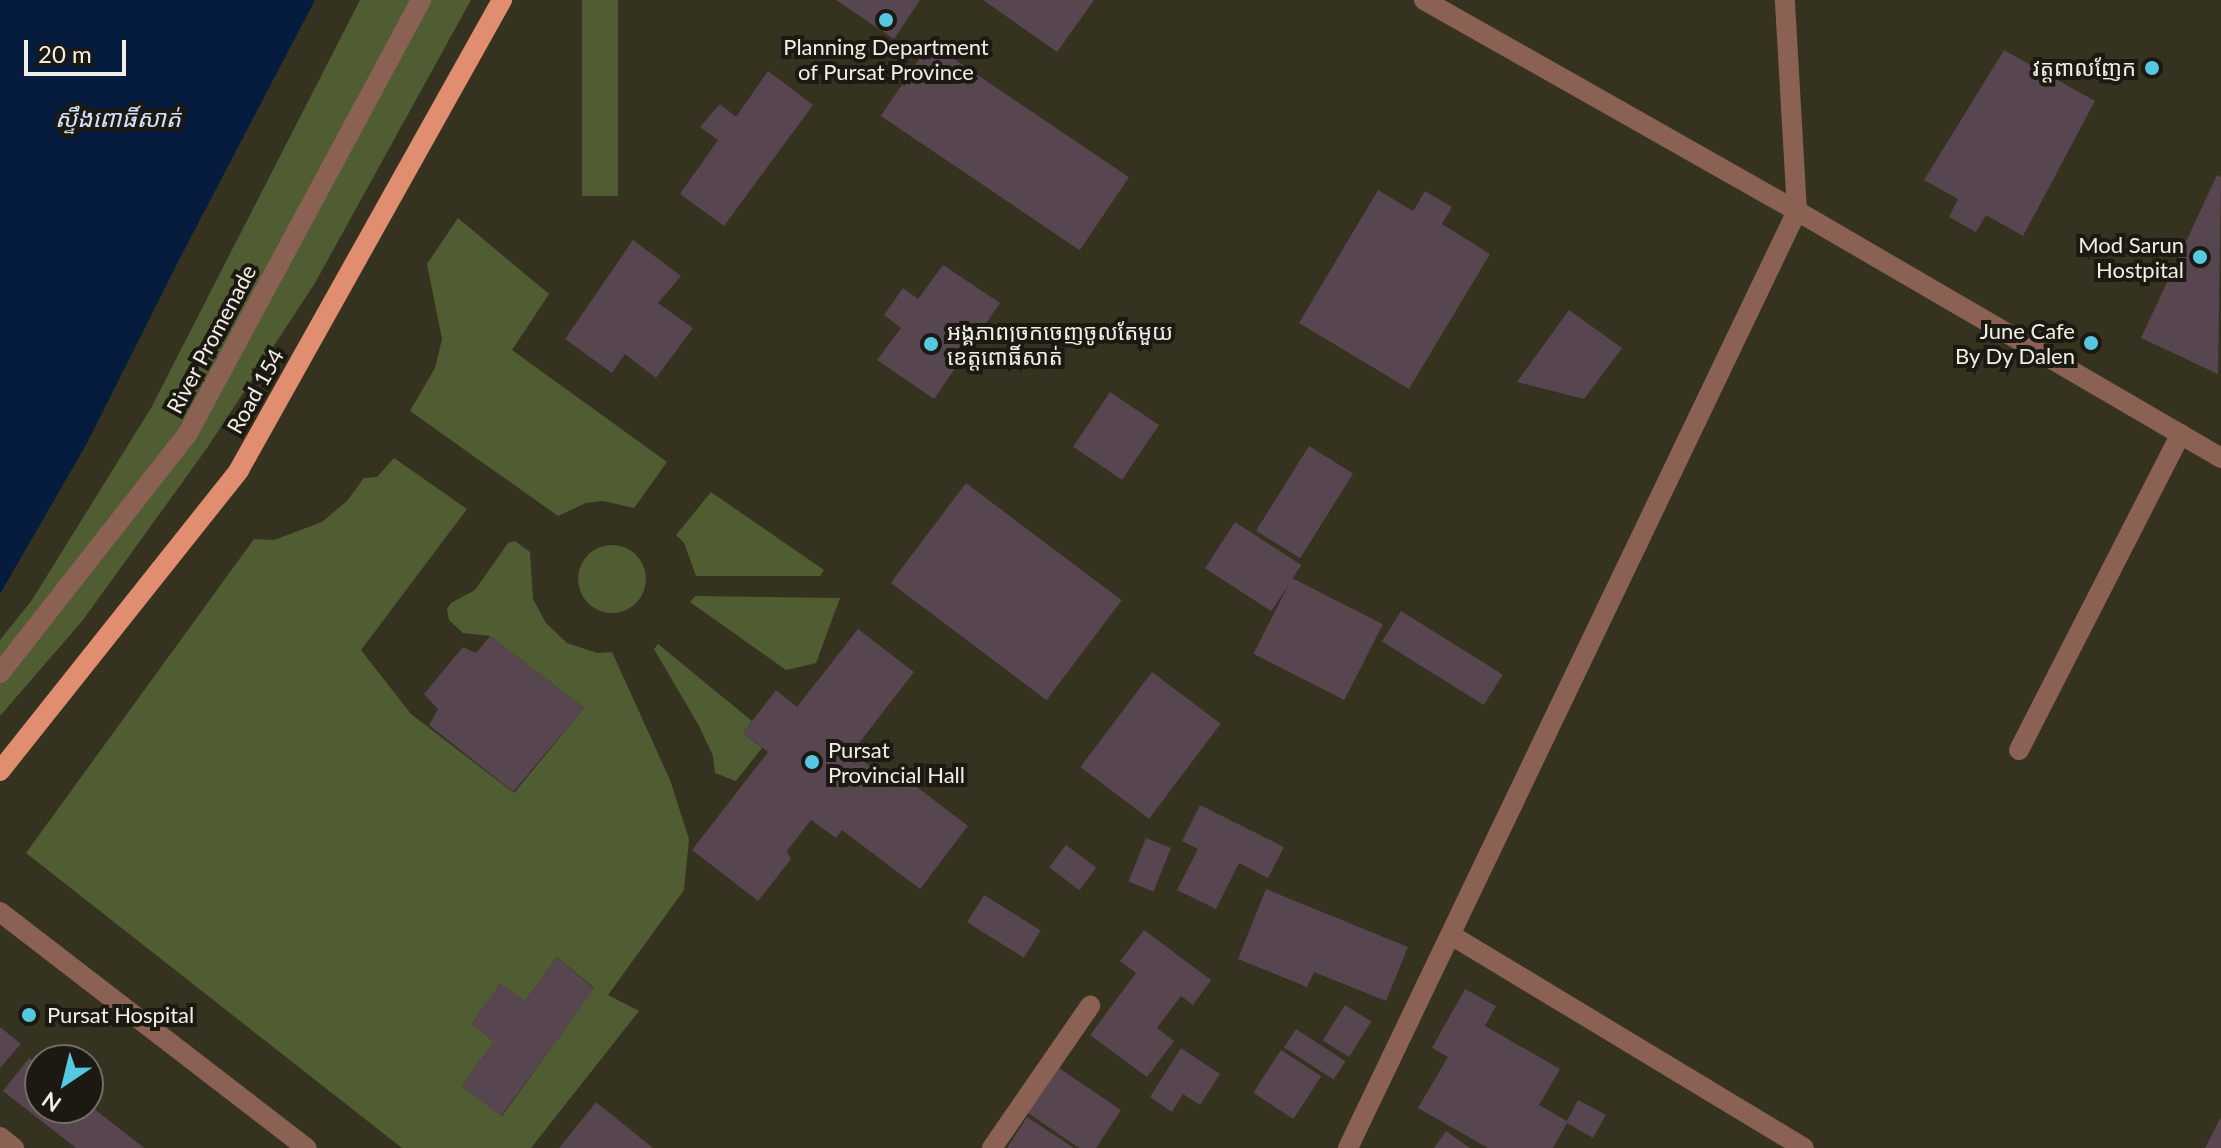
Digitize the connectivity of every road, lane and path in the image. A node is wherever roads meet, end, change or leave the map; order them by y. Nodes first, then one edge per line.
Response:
1 (421, 0) edge
2 (502, 0) edge
3 (1424, 0) edge
4 (1785, 0) edge
5 (1797, 211) junction
6 (2181, 434) junction
7 (2221, 458) edge
8 (0, 673) edge
9 (2019, 750) dead end
10 (0, 771) edge
11 (0, 912) edge
12 (1451, 935) junction
13 (1090, 1006) dead end
14 (0, 1137) edge
15 (14, 1148) edge
16 (307, 1148) edge
17 (992, 1148) edge
18 (1348, 1148) edge
19 (1804, 1148) edge

1 - 8 street, River Promenade
2 - 10 main road, Road 154
3 - 5 street
4 - 5 street
5 - 6 street
5 - 12 street
6 - 7 street
6 - 9 street
11 - 16 street
12 - 18 street
12 - 19 street
13 - 17 street
14 - 15 street

